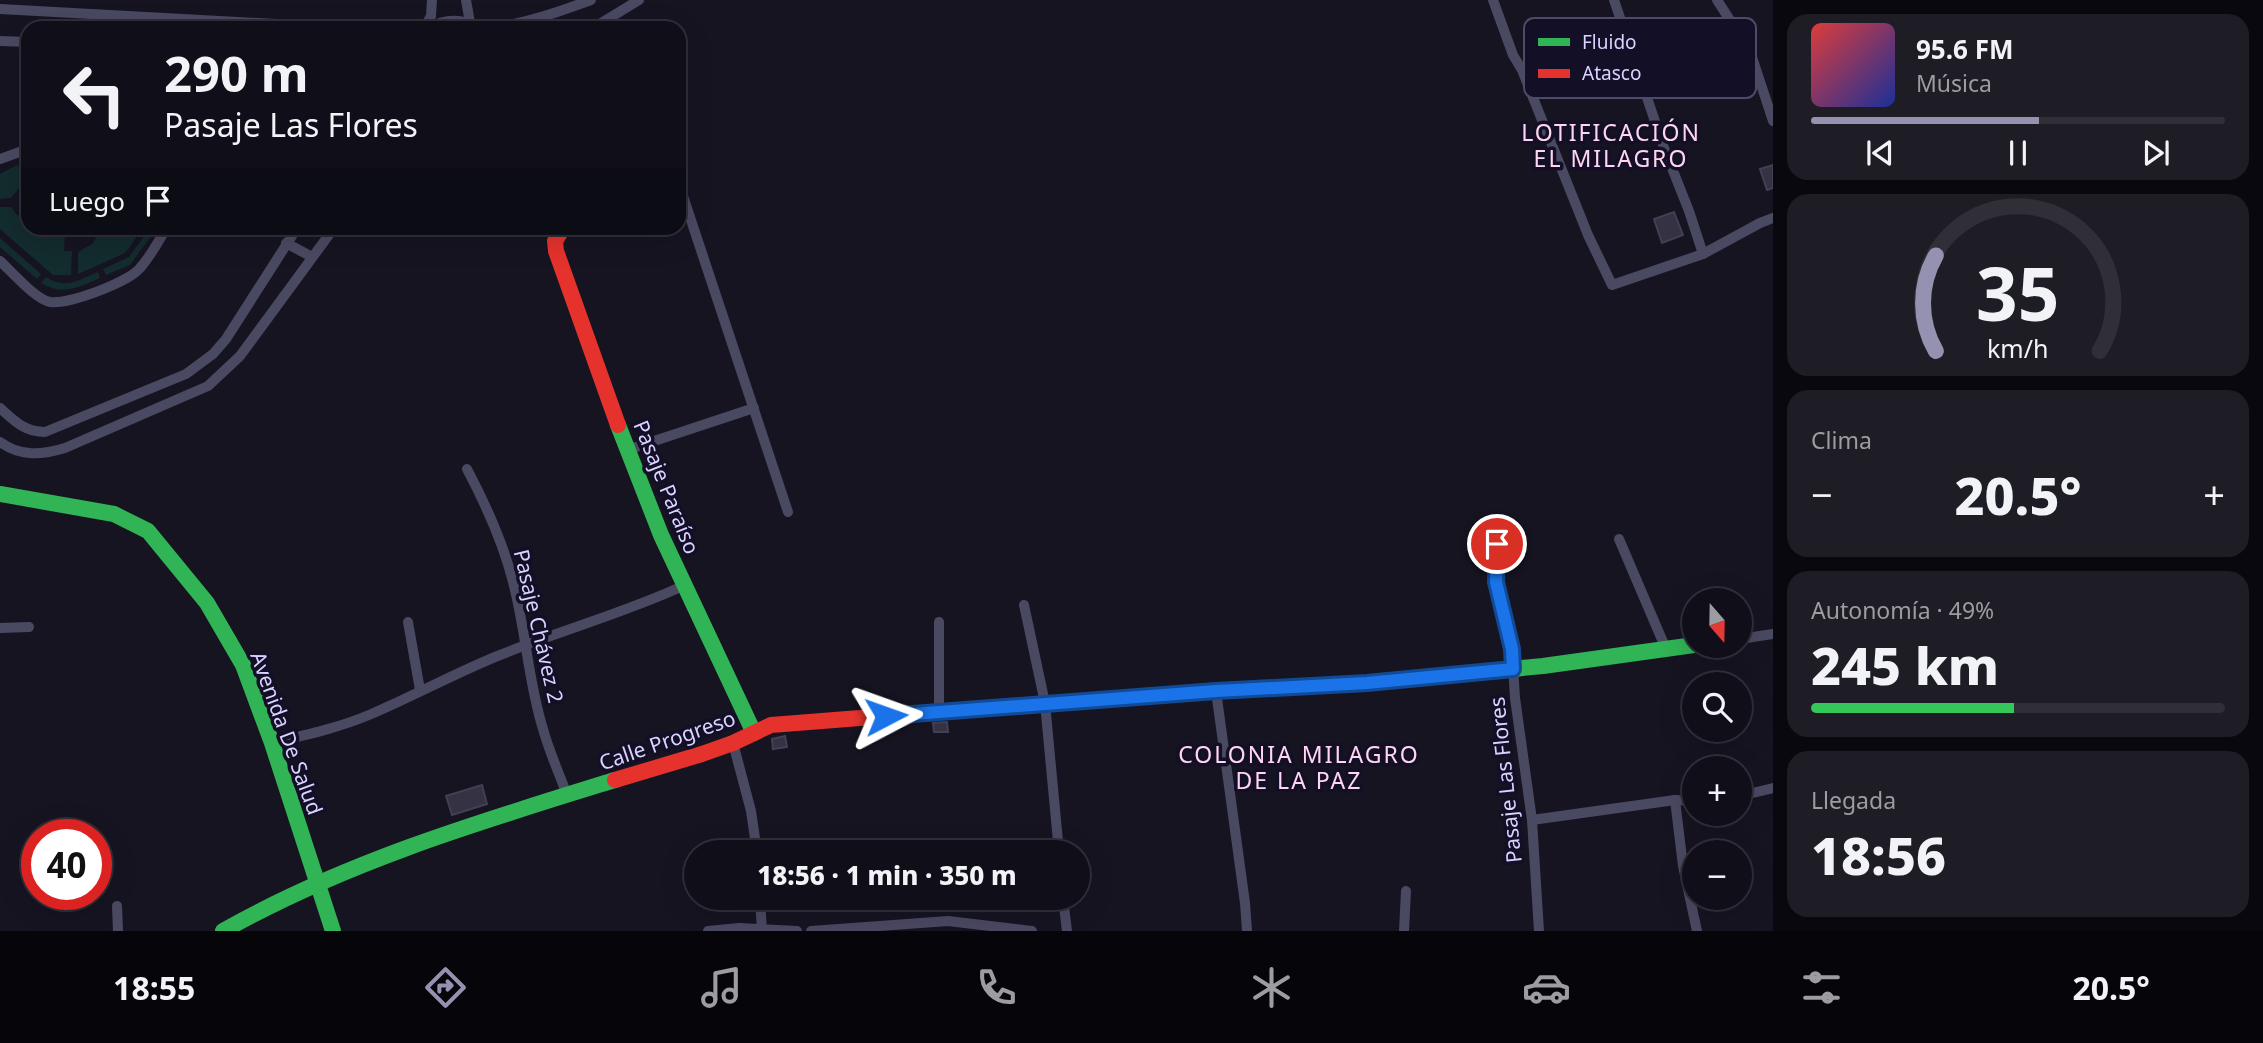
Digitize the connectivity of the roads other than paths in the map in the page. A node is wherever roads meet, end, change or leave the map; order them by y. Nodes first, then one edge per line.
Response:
1 (432, 0) edge
2 (466, 0) edge
3 (591, 0) edge
4 (639, 0) edge
5 (1493, 0) edge
6 (1614, 0) edge
7 (1717, 0) edge
8 (0, 9) edge
9 (1620, 18) edge
10 (1729, 18) edge
11 (196, 21) edge
12 (429, 21) edge
13 (474, 21) edge
14 (529, 21) edge
15 (604, 21) edge
16 (0, 41) edge
17 (21, 42) edge
18 (1756, 69) edge
19 (1524, 75) edge
20 (1533, 98) edge
21 (1647, 98) edge
22 (1773, 121) edge
23 (21, 152) edge
24 (0, 159) edge
25 (686, 205) edge
26 (1773, 218) edge
27 (162, 235) edge
28 (292, 235) edge
29 (329, 235) edge
30 (559, 235) edge
31 (286, 243) junction
32 (1703, 254) junction
33 (312, 257) junction
34 (0, 261) edge
35 (118, 402) junction
36 (0, 408) edge
37 (754, 408) junction
38 (128, 421) junction
39 (0, 442) edge
40 (626, 450) junction
41 (467, 468) dead end
42 (0, 494) edge
43 (788, 512) dead end
44 (1619, 539) dead end
45 (1497, 544) dead end
46 (685, 585) junction
47 (1024, 604) dead end
48 (408, 622) dead end
49 (939, 622) dead end
50 (29, 627) dead end
51 (0, 628) edge
52 (1773, 634) edge
53 (1752, 637) edge
54 (525, 645) junction
55 (1682, 647) edge
56 (1666, 649) junction
57 (1513, 669) junction
58 (420, 690) junction
59 (1216, 691) junction
60 (1045, 703) junction
61 (939, 711) junction
62 (754, 733) junction
63 (272, 743) junction
64 (733, 743) junction
65 (1773, 788) edge
66 (1752, 793) edge
67 (567, 795) junction
68 (1675, 800) junction
69 (1682, 800) edge
70 (1532, 820) junction
71 (755, 840) edge
72 (1058, 840) edge
73 (317, 884) junction
74 (1406, 891) dead end
75 (117, 906) dead end
76 (761, 910) edge
77 (1064, 910) edge
78 (762, 930) edge
79 (118, 931) edge
80 (223, 931) edge
81 (333, 931) edge
82 (708, 931) edge
83 (797, 931) edge
84 (811, 931) edge
85 (1032, 931) edge
86 (1067, 931) edge
87 (1247, 931) edge
88 (1404, 931) edge
89 (1539, 931) edge
90 (1697, 931) edge

1 - 12 street
2 - 13 street
3 - 14 street
4 - 15 street
5 - 19 street
6 - 9 street
7 - 10 street
8 - 11 street
16 - 17 street
18 - 22 street
20 - 32 street
21 - 32 street
23 - 24 street
25 - 37 street
26 - 32 street
27 - 34 street
28 - 31 street
29 - 33 street
30 - 40 street, Pasaje Paraíso
31 - 33 street
31 - 35 street
33 - 38 street
35 - 36 street
35 - 38 street
37 - 40 street
37 - 43 street
38 - 39 street
40 - 46 street, Pasaje Paraíso
41 - 54 street, Pasaje Chávez 2
42 - 63 street, Avenida De Salud
44 - 56 street
45 - 57 street, Pasaje Las Flores
46 - 54 street
46 - 62 street, Pasaje Paraíso
47 - 60 street
48 - 58 street
49 - 61 street
50 - 51 street
52 - 53 street
54 - 58 street
54 - 67 street, Pasaje Chávez 2
55 - 56 street, Calle Progreso
56 - 57 street, Calle Progreso
57 - 59 street, Calle Progreso
57 - 70 street, Pasaje Las Flores
58 - 63 street
59 - 60 street, Calle Progreso
59 - 87 street
60 - 61 street, Calle Progreso
60 - 72 street
61 - 62 street, Calle Progreso
62 - 64 street, Calle Progreso
63 - 73 street, Avenida De Salud
64 - 67 street, Calle Progreso
64 - 71 street
65 - 66 street
67 - 73 street, Calle Progreso
68 - 69 street
68 - 70 street
68 - 90 street
70 - 89 street, Pasaje Las Flores
73 - 80 street, Calle Progreso
73 - 81 street, Avenida De Salud
74 - 88 street
75 - 79 street
76 - 78 street
77 - 86 street
78 - 82 street
78 - 83 street
84 - 85 street

